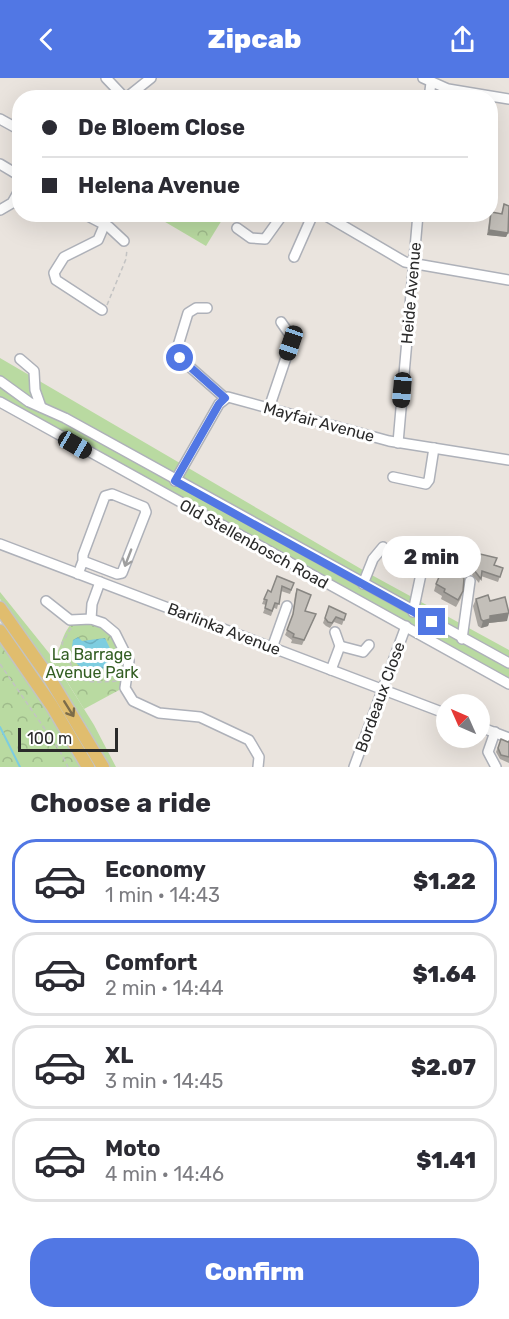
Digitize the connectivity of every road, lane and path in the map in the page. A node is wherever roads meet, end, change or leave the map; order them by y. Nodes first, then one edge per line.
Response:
1 (106, 78) edge
2 (151, 78) edge
3 (427, 80) edge
4 (117, 90) edge
5 (135, 90) edge
6 (454, 90) edge
7 (99, 222) edge
8 (106, 222) edge
9 (277, 222) edge
10 (310, 222) edge
11 (335, 222) edge
12 (417, 222) edge
13 (105, 225) junction
14 (237, 228) dead end
15 (124, 241) joint
16 (294, 257) dead end
17 (413, 265) junction
18 (509, 280) edge
19 (207, 308) dead end
20 (102, 310) joint
21 (281, 322) dead end
22 (20, 359) dead end
23 (0, 381) edge
24 (225, 398) junction
25 (0, 402) edge
26 (41, 407) junction
27 (268, 408) junction
28 (398, 442) junction
29 (434, 448) junction
30 (130, 456) junction
31 (509, 460) edge
32 (121, 471) junction
33 (393, 477) dead end
34 (175, 481) junction
35 (218, 504) junction
36 (210, 520) junction
37 (0, 544) edge
38 (383, 547) dead end
39 (425, 555) dead end
40 (83, 561) junction
41 (78, 574) junction
42 (470, 581) dead end
43 (100, 582) junction
44 (363, 584) junction
45 (46, 601) dead end
46 (287, 606) dead end
47 (0, 608) edge
48 (413, 612) junction
49 (91, 619) junction
50 (76, 621) junction
51 (406, 627) junction
52 (0, 631) edge
53 (335, 632) dead end
54 (451, 633) junction
55 (462, 639) junction
56 (369, 645) dead end
57 (340, 646) junction
58 (272, 648) junction
59 (443, 649) junction
60 (509, 663) edge
61 (0, 664) edge
62 (331, 670) junction
63 (75, 675) junction
64 (50, 679) junction
65 (125, 681) junction
66 (509, 684) edge
67 (383, 690) junction
68 (436, 710) edge
69 (490, 730) edge
70 (495, 732) junction
71 (509, 738) edge
72 (68, 767) edge
73 (88, 767) edge
74 (103, 767) edge
75 (258, 767) edge
76 (354, 767) edge
77 (496, 767) edge

1 - 4 street
2 - 5 street
3 - 6 street
7 - 13 street
8 - 13 street
9 - 14 street
10 - 16 street
11 - 17 street
12 - 17 street, Heide Avenue
13 - 15 street
13 - 20 street
15 - 20 path
17 - 18 street
17 - 28 street, Heide Avenue
19 - 24 street
21 - 27 street
22 - 26 street
23 - 26 street
24 - 27 street, Mayfair Avenue
24 - 34 street
25 - 32 street, Old Stellenbosch Road
26 - 30 street
27 - 28 street, Mayfair Avenue
28 - 29 street, Mayfair Avenue
29 - 31 street, Mayfair Avenue
29 - 33 street
30 - 32 street
30 - 34 street
32 - 36 street, Old Stellenbosch Road
34 - 35 street
35 - 36 street
35 - 44 street
36 - 51 street, Old Stellenbosch Road
37 - 41 street, Barlinka Avenue
38 - 44 street
39 - 48 street
40 -> 40 street
40 - 41 street
41 - 43 street, Barlinka Avenue
42 - 55 street
43 - 49 street
43 - 58 street, Barlinka Avenue
44 - 48 street
45 - 50 street
46 - 58 street
47 - 64 main road
48 - 54 street
49 - 50 street
49 - 65 street
50 - 63 path
51 - 59 street, Old Stellenbosch Road
51 - 67 street, Bordeaux Close
52 - 73 main road
53 - 57 street
54 - 55 street
54 - 59 street
55 - 60 street
56 - 57 street
57 - 62 street
58 - 62 street, Barlinka Avenue
59 - 66 street, Old Stellenbosch Road
61 - 72 path
62 - 67 street, Barlinka Avenue
63 - 64 path
63 - 65 path
64 -> 74 main road
65 - 75 street
67 - 68 street, Barlinka Avenue
67 - 76 street, Bordeaux Close
69 - 70 street
70 - 71 street
70 - 77 street

